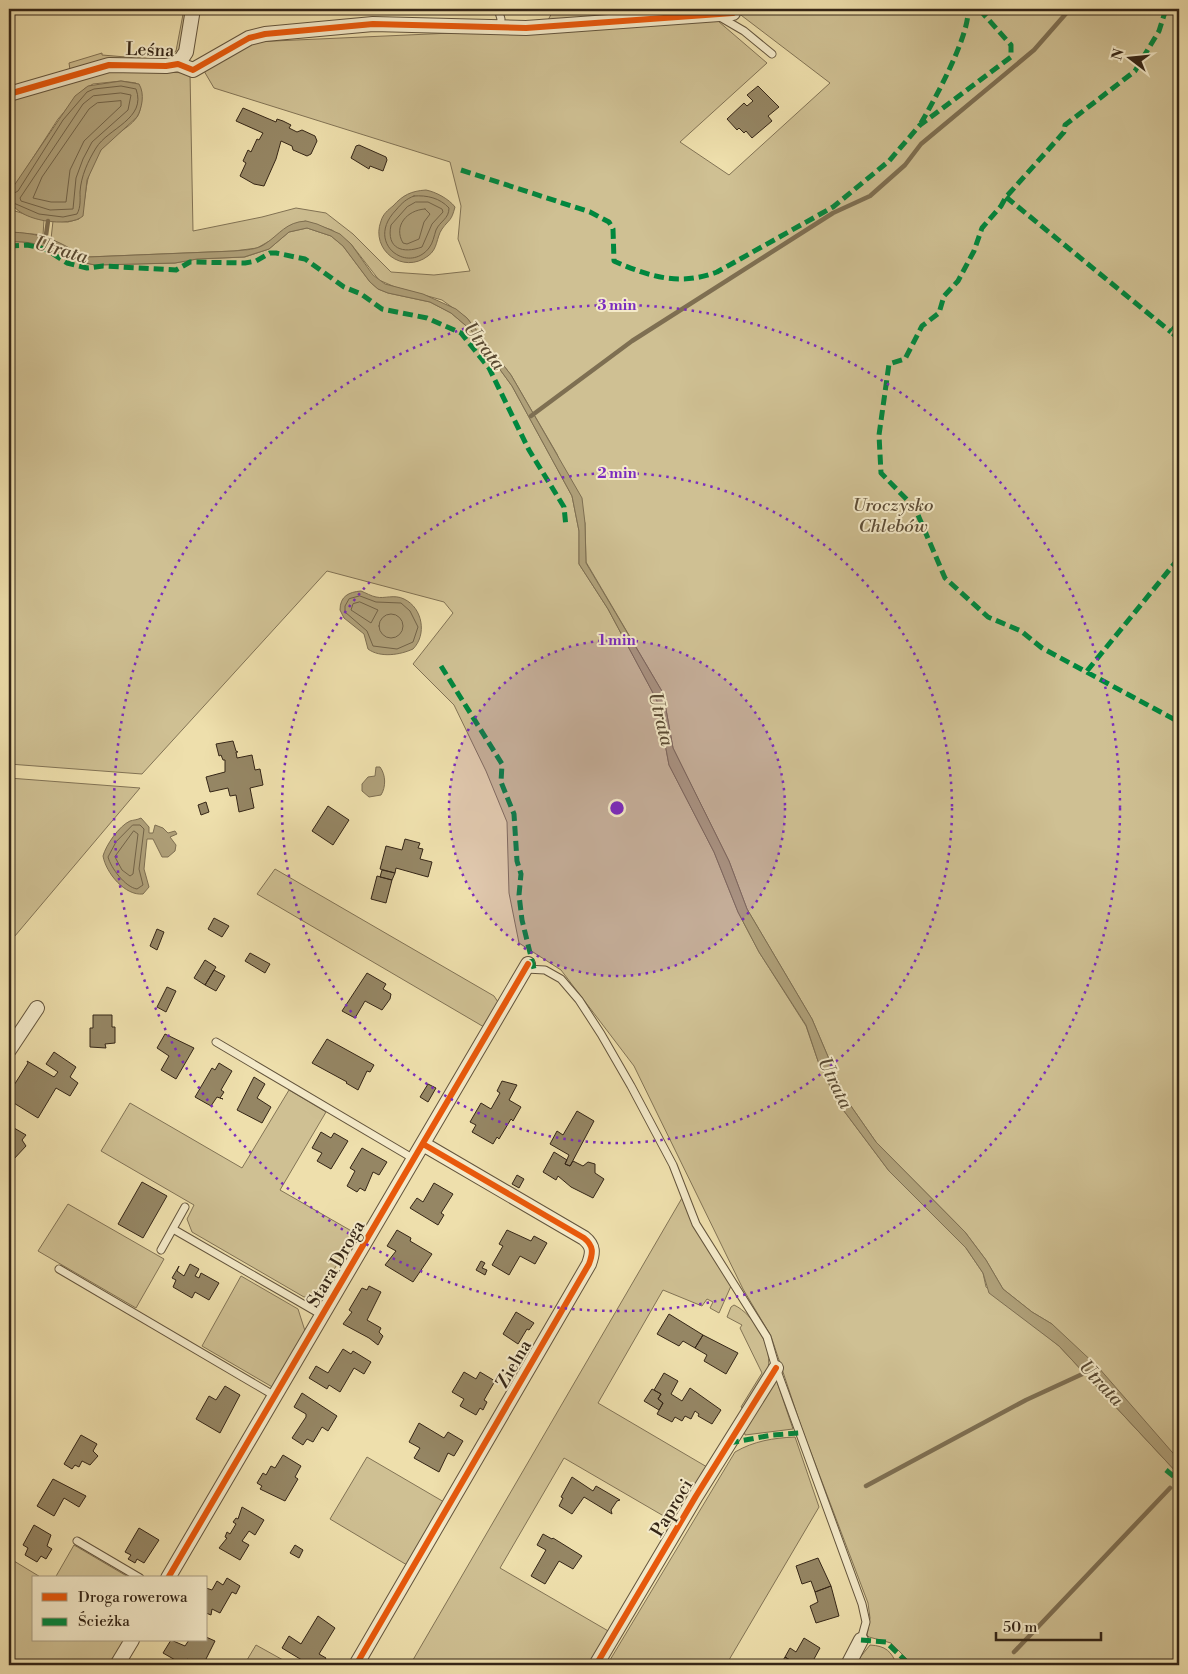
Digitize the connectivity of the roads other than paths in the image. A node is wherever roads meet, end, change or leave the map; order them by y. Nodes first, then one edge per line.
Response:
1 (193, 9) edge
2 (498, 9) edge
3 (733, 14) dead end
4 (718, 15) junction
5 (500, 27) junction
6 (772, 54) dead end
7 (178, 64) junction
8 (9, 94) edge
9 (527, 967) joint
10 (37, 1008) dead end
11 (216, 1042) dead end
12 (9, 1050) edge
13 (423, 1144) junction
14 (414, 1159) junction
15 (185, 1207) dead end
16 (173, 1229) junction
17 (161, 1250) dead end
18 (59, 1270) dead end
19 (323, 1316) junction
20 (776, 1368) junction
21 (275, 1396) junction
22 (78, 1541) dead end
23 (137, 1576) edge
24 (169, 1576) edge
25 (861, 1640) joint
26 (131, 1642) edge
27 (118, 1665) edge
28 (356, 1665) edge
29 (596, 1665) edge
30 (848, 1665) edge

1 - 7 street
2 - 5 lane
3 - 4 street, Leśna
4 - 5 street, Leśna
4 - 6 lane
5 - 7 street, Leśna
7 - 8 street, Leśna
9 - 13 street, Stara Droga
9 - 20 lane
10 - 12 street
11 - 14 lane
13 - 14 street, Stara Droga
13 - 28 street, Zielna
14 - 19 street, Stara Droga
15 - 16 lane
16 - 17 lane
16 - 19 lane
18 - 21 lane
19 - 21 street, Stara Droga
20 - 25 lane
20 - 29 street, Paproci
21 - 24 street, Stara Droga
22 - 23 lane
25 - 30 street
26 - 27 street

